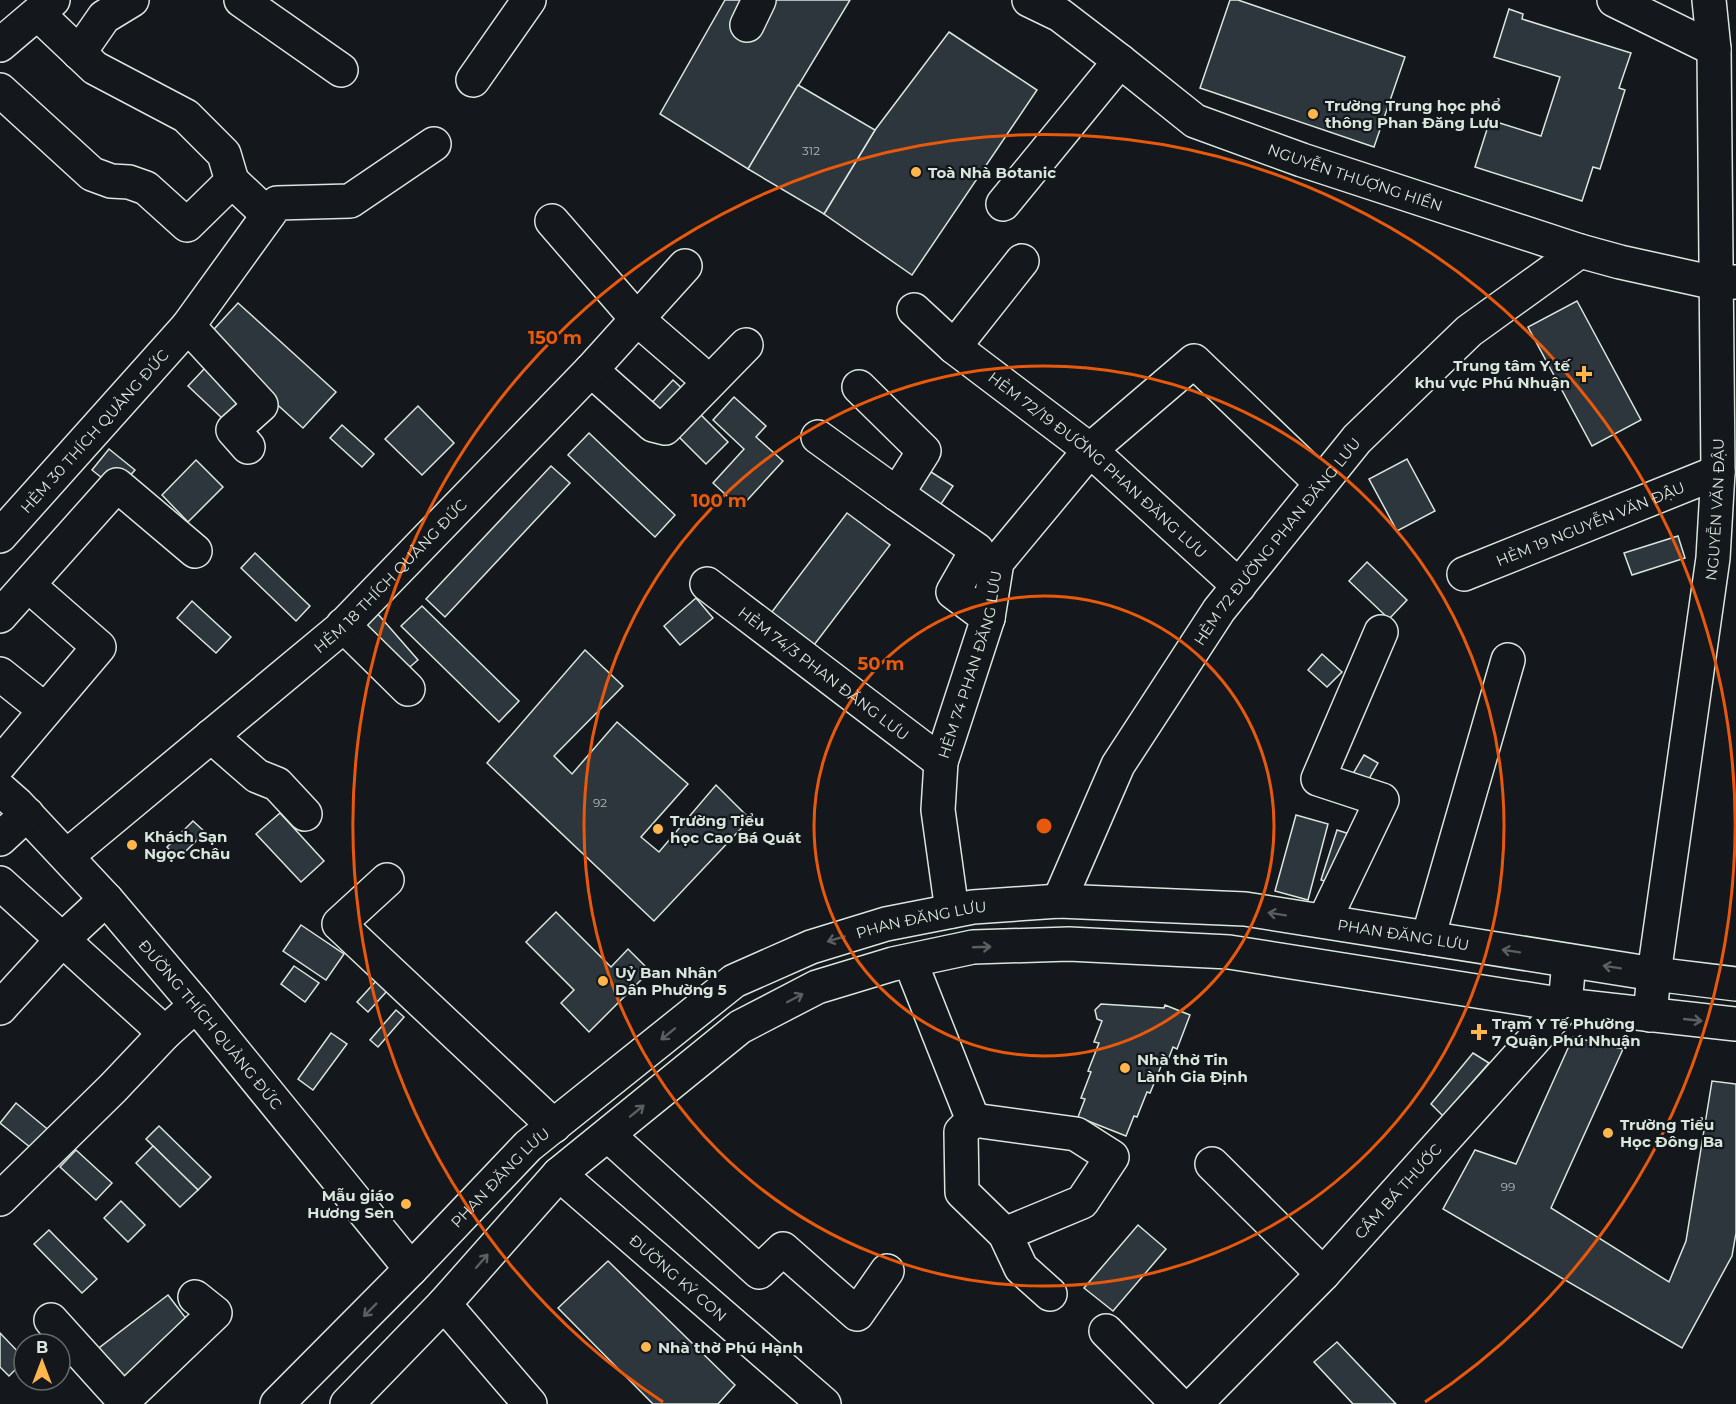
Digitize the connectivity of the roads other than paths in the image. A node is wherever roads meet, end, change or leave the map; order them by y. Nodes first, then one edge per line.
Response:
1 (132, 0) edge
2 (241, 0) edge
3 (529, 0) edge
4 (1029, 0) edge
5 (1614, 0) edge
6 (1710, 0) edge
7 (46, 7) edge
8 (2, 38) edge
9 (1714, 49) junction
10 (79, 53) junction
11 (1120, 61) junction
12 (342, 70) dead end
13 (473, 80) dead end
14 (0, 90) edge
15 (434, 144) dead end
16 (232, 181) junction
17 (1003, 204) dead end
18 (268, 215) junction
19 (552, 220) dead end
20 (1580, 251) junction
21 (1022, 261) dead end
22 (685, 266) dead end
23 (1726, 282) edge
24 (914, 310) dead end
25 (637, 319) junction
26 (188, 326) junction
27 (746, 345) dead end
28 (954, 347) junction
29 (591, 370) junction
30 (696, 370) dead end
31 (859, 387) dead end
32 (1727, 410) edge
33 (818, 438) dead end
34 (248, 447) dead end
35 (1090, 450) junction
36 (1718, 472) junction
37 (1321, 483) junction
38 (897, 494) junction
39 (0, 536) edge
40 (195, 550) dead end
41 (1464, 574) dead end
42 (1723, 579) edge
43 (707, 584) dead end
44 (28, 585) junction
45 (1239, 586) junction
46 (0, 616) edge
47 (988, 618) junction
48 (344, 626) junction
49 (1381, 632) dead end
50 (1508, 660) dead end
51 (0, 674) edge
52 (408, 689) dead end
53 (45, 710) junction
54 (211, 736) junction
55 (941, 762) junction
56 (0, 764) edge
57 (0, 789) edge
58 (27, 814) junction
59 (305, 814) dead end
60 (0, 839) edge
61 (67, 856) junction
62 (387, 880) dead end
63 (0, 883) edge
64 (106, 899) junction
65 (1059, 902) junction
66 (952, 911) junction
67 (1324, 921) junction
68 (1428, 938) junction
69 (63, 939) junction
70 (910, 961) junction
71 (1569, 961) junction
72 (1654, 974) junction
73 (1736, 984) edge
74 (196, 1005) junction
75 (1565, 1005) junction
76 (0, 1008) edge
77 (1650, 1015) junction
78 (1736, 1024) edge
79 (165, 1033) junction
80 (973, 1120) junction
81 (555, 1126) junction
82 (608, 1135) junction
83 (1212, 1164) dead end
84 (559, 1174) junction
85 (0, 1198) edge
86 (1005, 1234) junction
87 (411, 1269) junction
88 (887, 1271) dead end
89 (1323, 1274) junction
90 (1050, 1294) dead end
91 (195, 1297) dead end
92 (444, 1304) junction
93 (51, 1320) dead end
94 (1106, 1331) dead end
95 (125, 1402) edge
96 (277, 1404) edge
97 (347, 1404) edge
98 (530, 1404) edge
99 (824, 1404) edge
100 (1178, 1404) edge
101 (1195, 1404) edge

1 - 10 street
2 - 12 street
3 - 13 street
4 - 11 street, NGUYỄN THƯỢNG HIỀN
5 - 9 street
6 - 9 street, NGUYỄN VĂN ĐẬU
7 - 8 street
7 - 10 street
9 - 23 street, NGUYỄN VĂN ĐẬU
10 - 16 street
11 - 17 street
11 - 20 street, NGUYỄN THƯỢNG HIỀN
14 - 16 street
15 - 18 street, HẺM 30 THÍCH QUẢNG ĐỨC
16 - 18 street
18 - 26 street, HẺM 30 THÍCH QUẢNG ĐỨC
19 - 25 street
20 - 23 street, NGUYỄN THƯỢNG HIỀN
20 - 37 street, HẺM 72 ĐƯỜNG PHAN ĐĂNG LƯU
21 - 28 street
22 - 25 street, HẺM 18 THÍCH QUẢNG ĐỨC
23 - 32 street, NGUYỄN VĂN ĐẬU
24 - 28 street, HẺM 72/19 ĐƯỜNG PHAN ĐĂNG LƯU
25 - 29 street, HẺM 18 THÍCH QUẢNG ĐỨC
25 - 30 street
26 - 34 street
26 - 39 street, HẺM 30 THÍCH QUẢNG ĐỨC
27 - 29 street
28 - 35 street, HẺM 72/19 ĐƯỜNG PHAN ĐĂNG LƯU
29 - 48 street, HẺM 18 THÍCH QUẢNG ĐỨC
31 - 38 street
32 - 36 street, NGUYỄN VĂN ĐẬU
33 - 38 street
35 - 37 street, HẺM 74 PHAN ĐĂNG LƯU
35 - 45 street, HẺM 72/19 ĐƯỜNG PHAN ĐĂNG LƯU
35 - 47 street, HẺM 74 PHAN ĐĂNG LƯU
36 - 41 street, HẺM 19 NGUYỄN VĂN ĐẬU
36 - 42 street, NGUYỄN VĂN ĐẬU
37 - 45 street, HẺM 72 ĐƯỜNG PHAN ĐĂNG LƯU
38 - 47 street
40 - 44 street
42 - 72 street, NGUYỄN VĂN ĐẬU
43 - 55 street, HẺM 74/3 PHAN ĐĂNG LƯU
44 - 46 street
44 - 53 street
45 - 65 street, HẺM 72 ĐƯỜNG PHAN ĐĂNG LƯU
47 - 55 street, HẺM 74 PHAN ĐĂNG LƯU
48 - 52 street
48 - 54 street, HẺM 18 THÍCH QUẢNG ĐỨC
49 - 67 street
50 - 68 street
51 - 53 street
53 - 56 street
54 - 59 street
54 - 61 street, HẺM 18 THÍCH QUẢNG ĐỨC
55 - 66 street, HẺM 74 PHAN ĐĂNG LƯU
57 - 58 street, ĐƯỜNG THÍCH QUẢNG ĐỨC
58 - 60 street
58 - 61 street, ĐƯỜNG THÍCH QUẢNG ĐỨC
61 - 64 street, ĐƯỜNG THÍCH QUẢNG ĐỨC
62 - 81 street
63 - 69 street
64 - 69 street
64 - 74 street, ĐƯỜNG THÍCH QUẢNG ĐỨC
65 - 66 street, PHAN ĐĂNG LƯU
67 -> 65 street, PHAN ĐĂNG LƯU
66 -> 81 street, PHAN ĐĂNG LƯU
67 - 68 street, PHAN ĐĂNG LƯU
71 -> 68 street, PHAN ĐĂNG LƯU
69 - 76 street
69 - 79 street
70 -> 75 street
70 - 80 street
82 -> 70 street
72 -> 71 street, PHAN ĐĂNG LƯU
71 - 75 street
72 - 73 street, PHAN ĐĂNG LƯU
72 - 77 street, NGUYỄN VĂN ĐẬU
74 - 79 street
74 - 87 street, ĐƯỜNG THÍCH QUẢNG ĐỨC
75 - 77 street
75 - 89 street, CẦM BÁ THƯỚC
77 -> 78 street
79 - 85 street
80 - 86 street
80 - 86 street
81 - 87 street, PHAN ĐĂNG LƯU
82 - 84 street
82 - 88 street
83 - 89 street
92 -> 84 street
84 - 99 street, ĐƯỜNG KÝ CON
86 - 90 street
87 - 92 street, ĐƯỜNG THÍCH QUẢNG ĐỨC
87 -> 96 street, PHAN ĐĂNG LƯU
89 - 101 street, CẦM BÁ THƯỚC
91 - 95 street
92 - 97 street
92 - 98 street, ĐƯỜNG THÍCH QUẢNG ĐỨC
93 - 95 street
94 - 100 street

